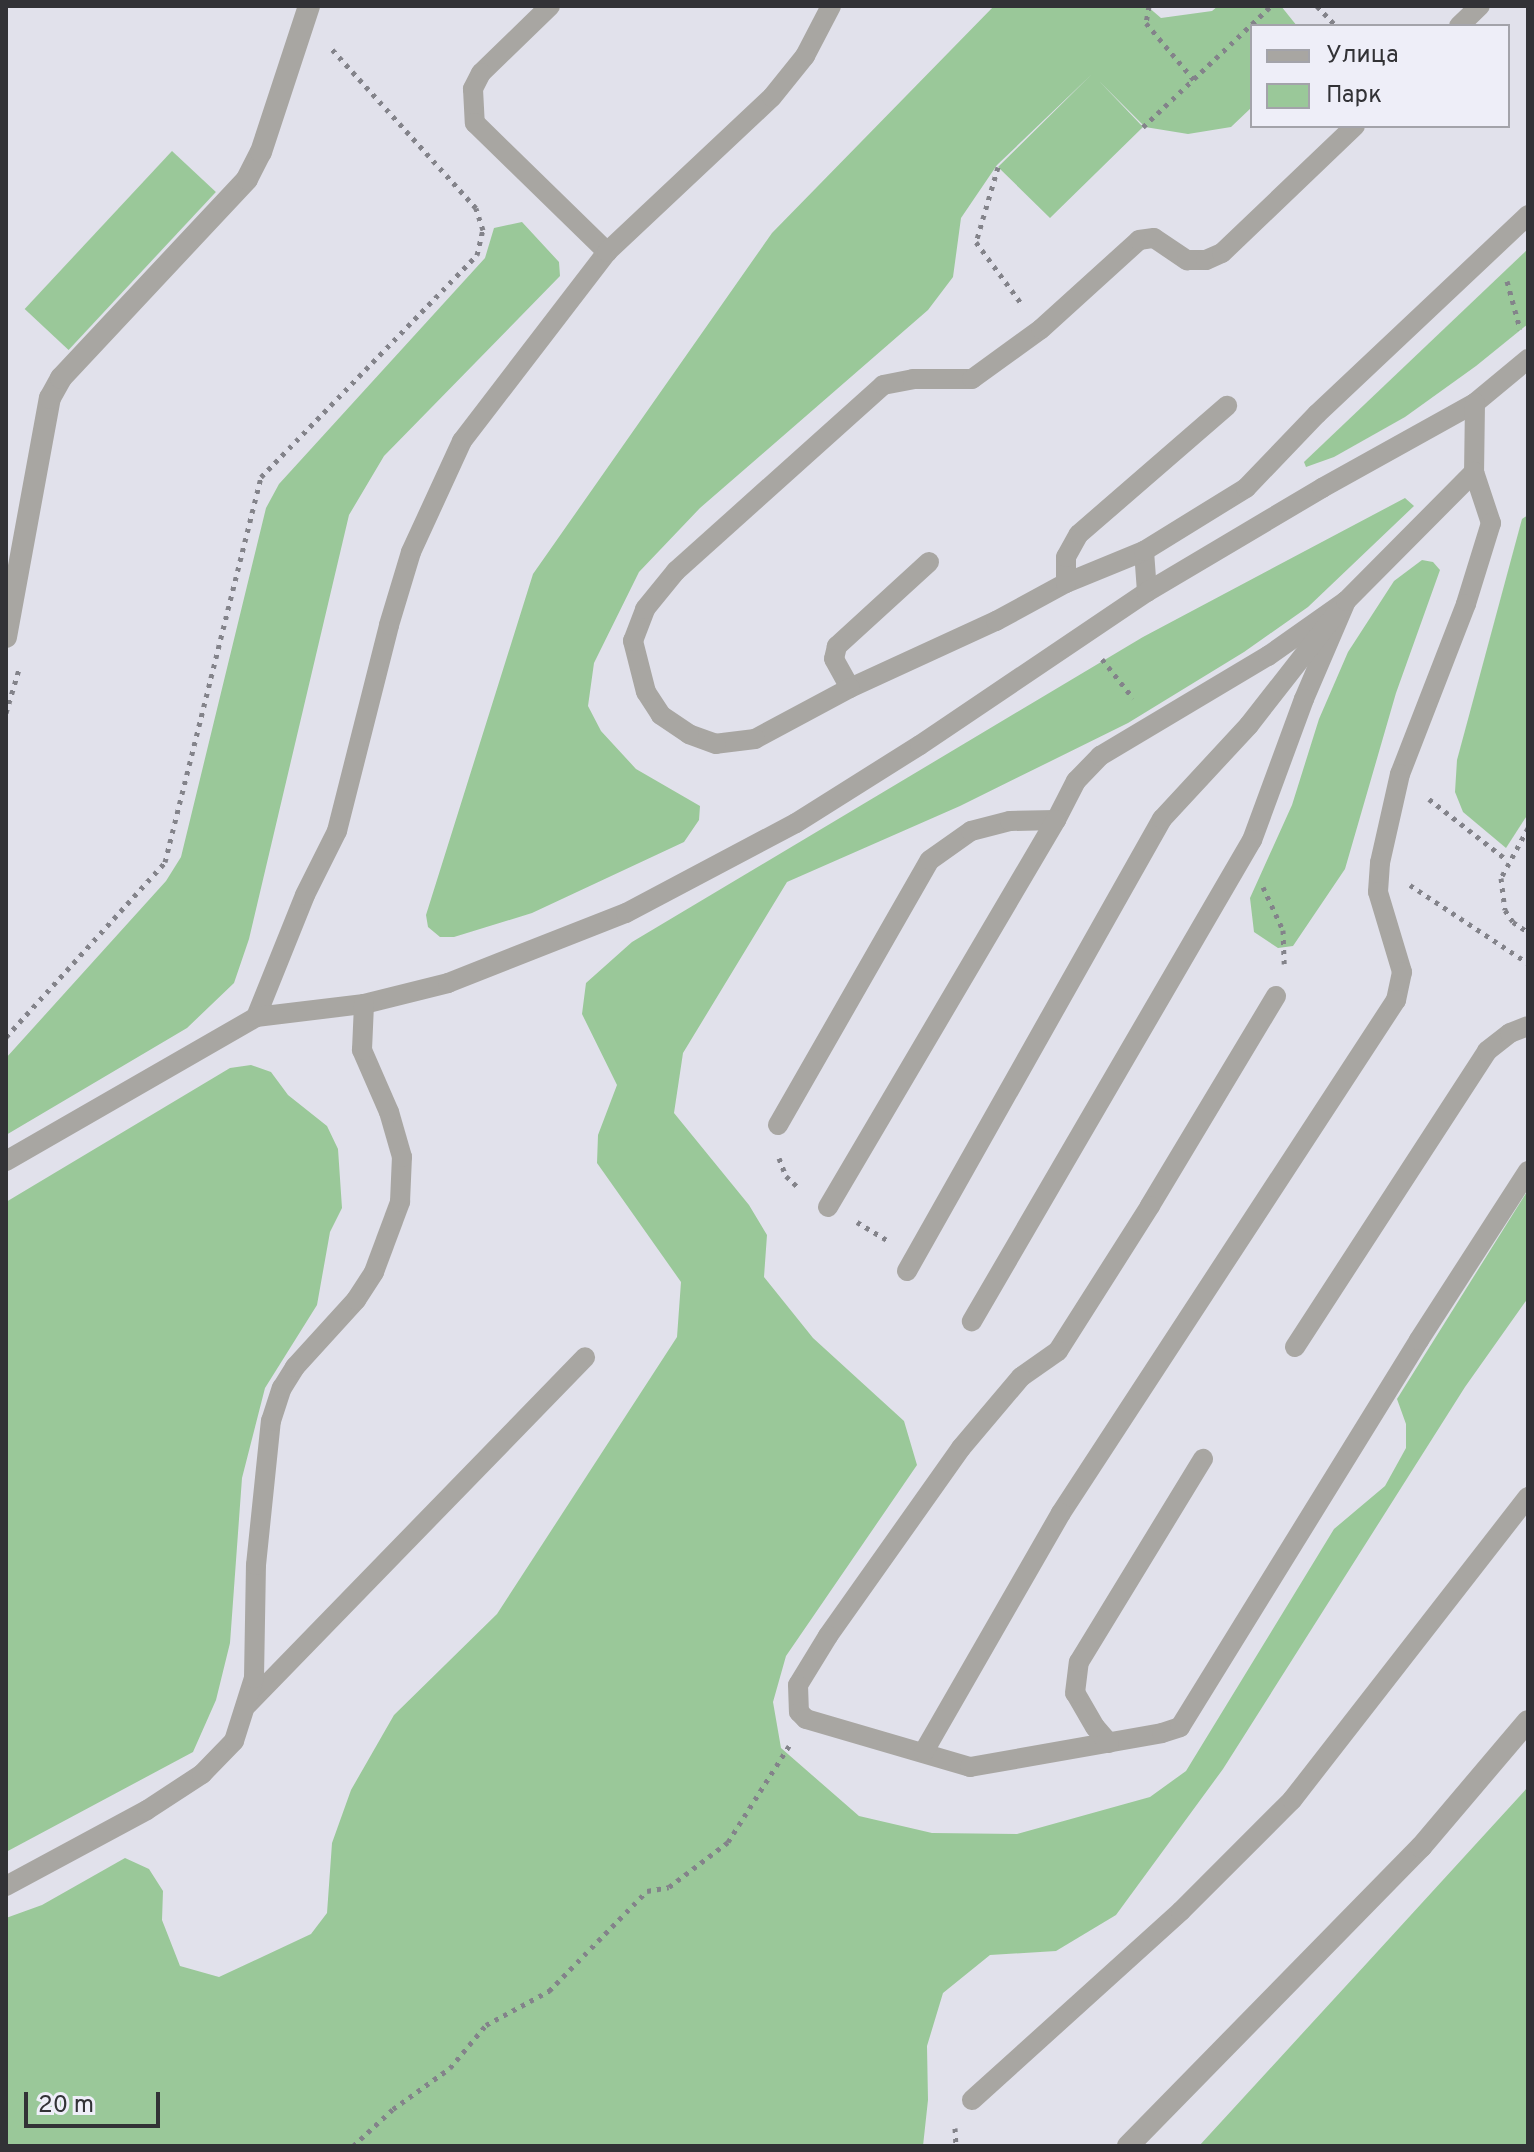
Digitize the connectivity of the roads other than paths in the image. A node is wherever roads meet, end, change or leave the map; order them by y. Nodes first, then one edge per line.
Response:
1 (550, 6) edge
2 (831, 6) edge
3 (1480, 6) edge
4 (308, 10) edge
5 (1461, 24) edge
6 (1353, 128) edge
7 (1528, 215) edge
8 (607, 252) junction
9 (1524, 363) edge
10 (1475, 403) junction
11 (1227, 406) dead end
12 (1474, 472) junction
13 (1144, 551) junction
14 (929, 562) dead end
15 (1066, 583) junction
16 (1147, 592) junction
17 (1346, 601) junction
18 (6, 637) edge
19 (850, 688) junction
20 (1056, 820) junction
21 (1276, 996) road end
22 (364, 1004) junction
23 (256, 1017) junction
24 (1528, 1026) edge
25 (778, 1125) dead end
26 (6, 1161) edge
27 (1528, 1171) edge
28 (828, 1207) dead end
29 (907, 1271) dead end
30 (972, 1321) dead end
31 (1295, 1347) dead end
32 (585, 1357) dead end
33 (1203, 1459) dead end
34 (1528, 1497) edge
35 (245, 1708) junction
36 (1528, 1721) edge
37 (1109, 1743) junction
38 (924, 1751) junction
39 (6, 1886) edge
40 (972, 2100) dead end
41 (1128, 2146) edge

1 - 8 lane
2 - 8 lane
3 - 5 lane
4 - 18 street
6 - 19 lane
7 - 13 lane
8 - 23 lane
9 - 10 lane
10 - 12 lane
10 - 16 lane
11 - 15 lane
12 - 17 lane
12 - 38 lane
13 - 15 lane
13 - 16 lane
14 - 19 lane
15 - 19 lane
16 - 22 lane
17 - 20 lane
17 - 29 lane
17 - 30 lane
20 - 25 lane
20 - 28 lane
21 - 38 lane
22 - 23 lane
22 - 35 lane
23 - 26 lane
24 - 31 lane
27 - 37 lane
32 - 35 lane
33 - 37 lane
34 - 40 lane
35 - 39 lane
36 - 41 street
37 - 38 lane

